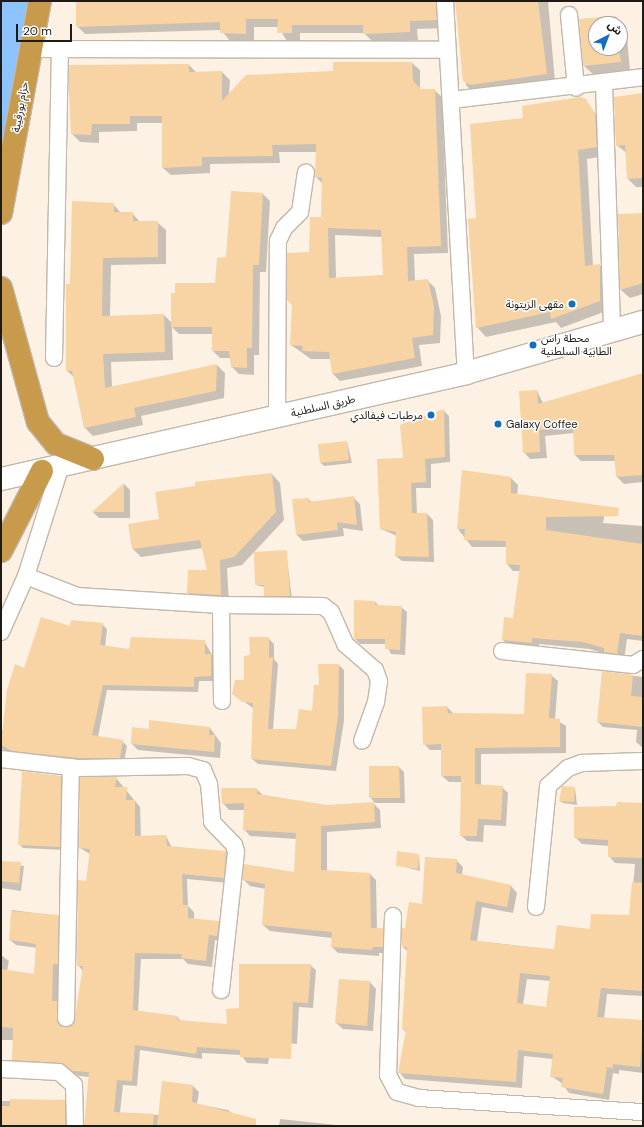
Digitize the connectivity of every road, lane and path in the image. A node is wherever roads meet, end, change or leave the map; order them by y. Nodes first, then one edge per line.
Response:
1 (40, 1) edge
2 (445, 1) edge
3 (569, 15) dead end
4 (30, 49) junction
5 (60, 49) junction
6 (445, 50) junction
7 (643, 77) edge
8 (604, 84) junction
9 (576, 88) junction
10 (451, 100) junction
11 (306, 172) dead end
12 (1, 213) edge
13 (1, 288) edge
14 (643, 322) edge
15 (612, 331) junction
16 (54, 358) dead end
17 (466, 373) junction
18 (277, 418) junction
19 (93, 459) junction
20 (51, 468) junction
21 (1, 479) edge
22 (1, 551) edge
23 (26, 576) junction
24 (221, 605) junction
25 (1, 632) edge
26 (502, 651) dead end
27 (643, 659) edge
28 (222, 700) dead end
29 (362, 741) dead end
30 (1, 759) edge
31 (643, 761) edge
32 (72, 767) junction
33 (536, 907) dead end
34 (393, 916) dead end
35 (221, 990) dead end
36 (66, 1018) dead end
37 (1, 1069) edge
38 (643, 1112) edge
39 (75, 1126) edge

1 - 4 highway, حزام بورقيبة
2 - 6 street
3 - 9 street
4 - 5 street
4 - 12 highway, حزام بورقيبة
5 - 6 street
5 - 16 street
6 - 10 street
7 - 8 street
8 - 9 street
8 - 15 street
9 - 10 street
10 - 17 street
11 - 18 street
13 - 19 highway
14 - 15 main road, طريق السلطنية
15 - 17 main road, طريق السلطنية
17 - 18 main road, طريق السلطنية
18 - 19 main road, طريق السلطنية
19 - 20 main road, طريق السلطنية
20 - 21 main road, طريق السلطنية
20 - 22 highway
20 - 23 street
23 - 24 street
23 - 25 street
24 - 28 street
24 - 29 street
26 - 27 street
30 - 32 street
31 - 33 street
32 - 35 street
32 - 36 street
34 - 38 street
37 - 39 street

